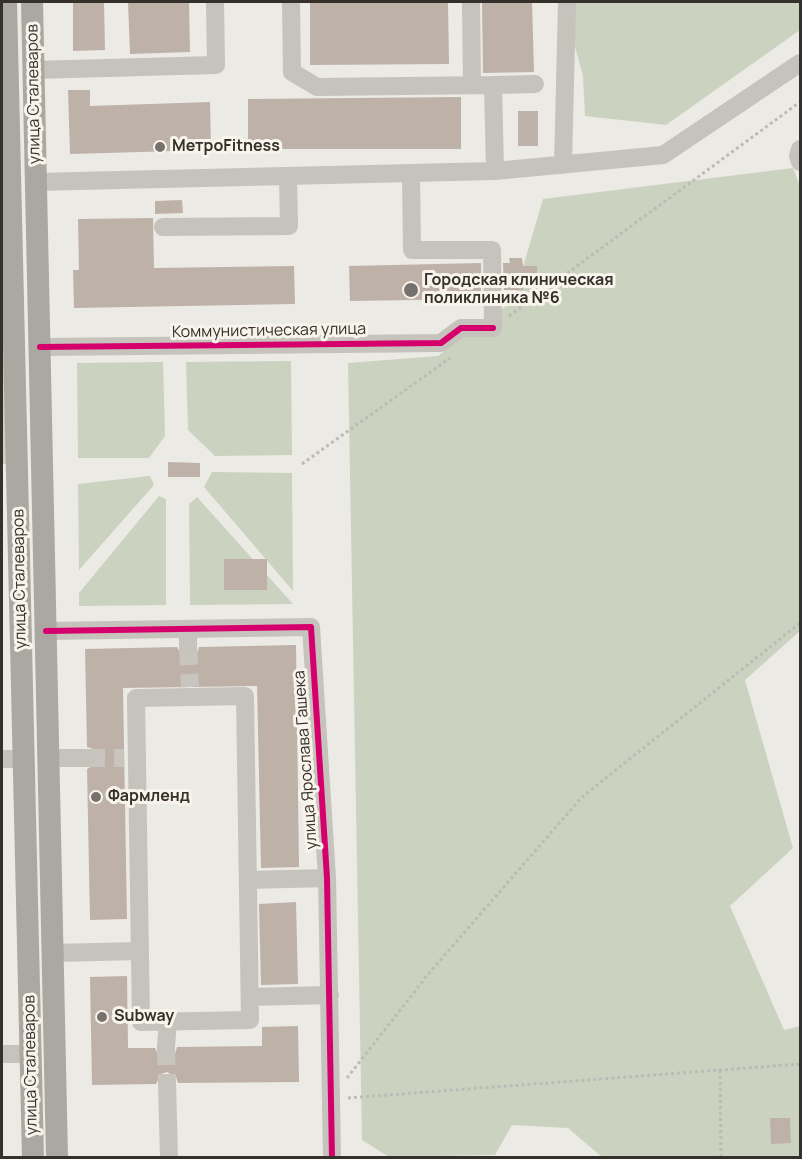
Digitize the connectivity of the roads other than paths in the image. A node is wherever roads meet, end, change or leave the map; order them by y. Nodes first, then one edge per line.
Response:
1 (6, 2) edge
2 (32, 2) edge
3 (215, 2) edge
4 (291, 2) edge
5 (471, 2) edge
6 (567, 2) edge
7 (801, 63) edge
8 (34, 70) junction
9 (535, 84) dead end
10 (472, 85) junction
11 (493, 85) junction
12 (5, 119) edge
13 (801, 149) edge
14 (801, 162) edge
15 (564, 165) junction
16 (495, 171) junction
17 (411, 173) junction
18 (288, 176) junction
19 (36, 182) junction
20 (163, 227) dead end
21 (8, 347) edge
22 (40, 347) junction
23 (9, 471) edge
24 (188, 629) junction
25 (46, 631) junction
26 (188, 647) tunnel mouth
27 (49, 758) junction
28 (87, 758) tunnel mouth
29 (13, 759) edge
30 (327, 878) junction
31 (248, 880) junction
32 (140, 951) junction
33 (53, 953) junction
34 (330, 995) junction
35 (250, 997) junction
36 (168, 1021) junction
37 (166, 1047) tunnel mouth
38 (2, 1054) edge
39 (30, 1054) junction
40 (167, 1083) tunnel mouth
41 (33, 1158) edge
42 (57, 1158) edge
43 (169, 1158) edge
44 (332, 1158) edge

1 - 12 main road, улица Сталеваров
2 - 8 main road, улица Сталеваров
3 - 8 street
4 - 10 street
5 - 10 street
6 - 15 street
7 - 15 street
8 - 19 main road, улица Сталеваров
9 - 11 street
10 - 11 street
11 - 16 street
12 - 21 main road, улица Сталеваров
13 - 14 street
15 - 16 street
16 - 17 street
17 - 18 street
17 - 22 street, Коммунистическая улица
18 - 19 street
18 - 20 street
19 - 22 main road, улица Сталеваров
21 - 22 main road, Коммунистическая улица
21 - 23 main road, улица Сталеваров
22 - 25 main road, улица Сталеваров
23 - 29 main road, улица Сталеваров
24 - 25 street, улица Ярослава Гашека
24 - 26 street
24 - 30 street, улица Ярослава Гашека
25 - 27 main road, улица Сталеваров
27 - 28 street
27 - 33 main road, улица Сталеваров
29 - 39 main road, улица Сталеваров
30 - 31 street
30 - 34 street, улица Ярослава Гашека
31 - 32 street
31 - 35 street
32 - 33 street
32 - 36 street
33 - 42 main road, улица Сталеваров
34 - 35 street
34 - 44 street, улица Ярослава Гашека
35 - 36 street
36 - 37 street
38 - 39 street
39 - 41 main road, улица Сталеваров
40 - 43 street

